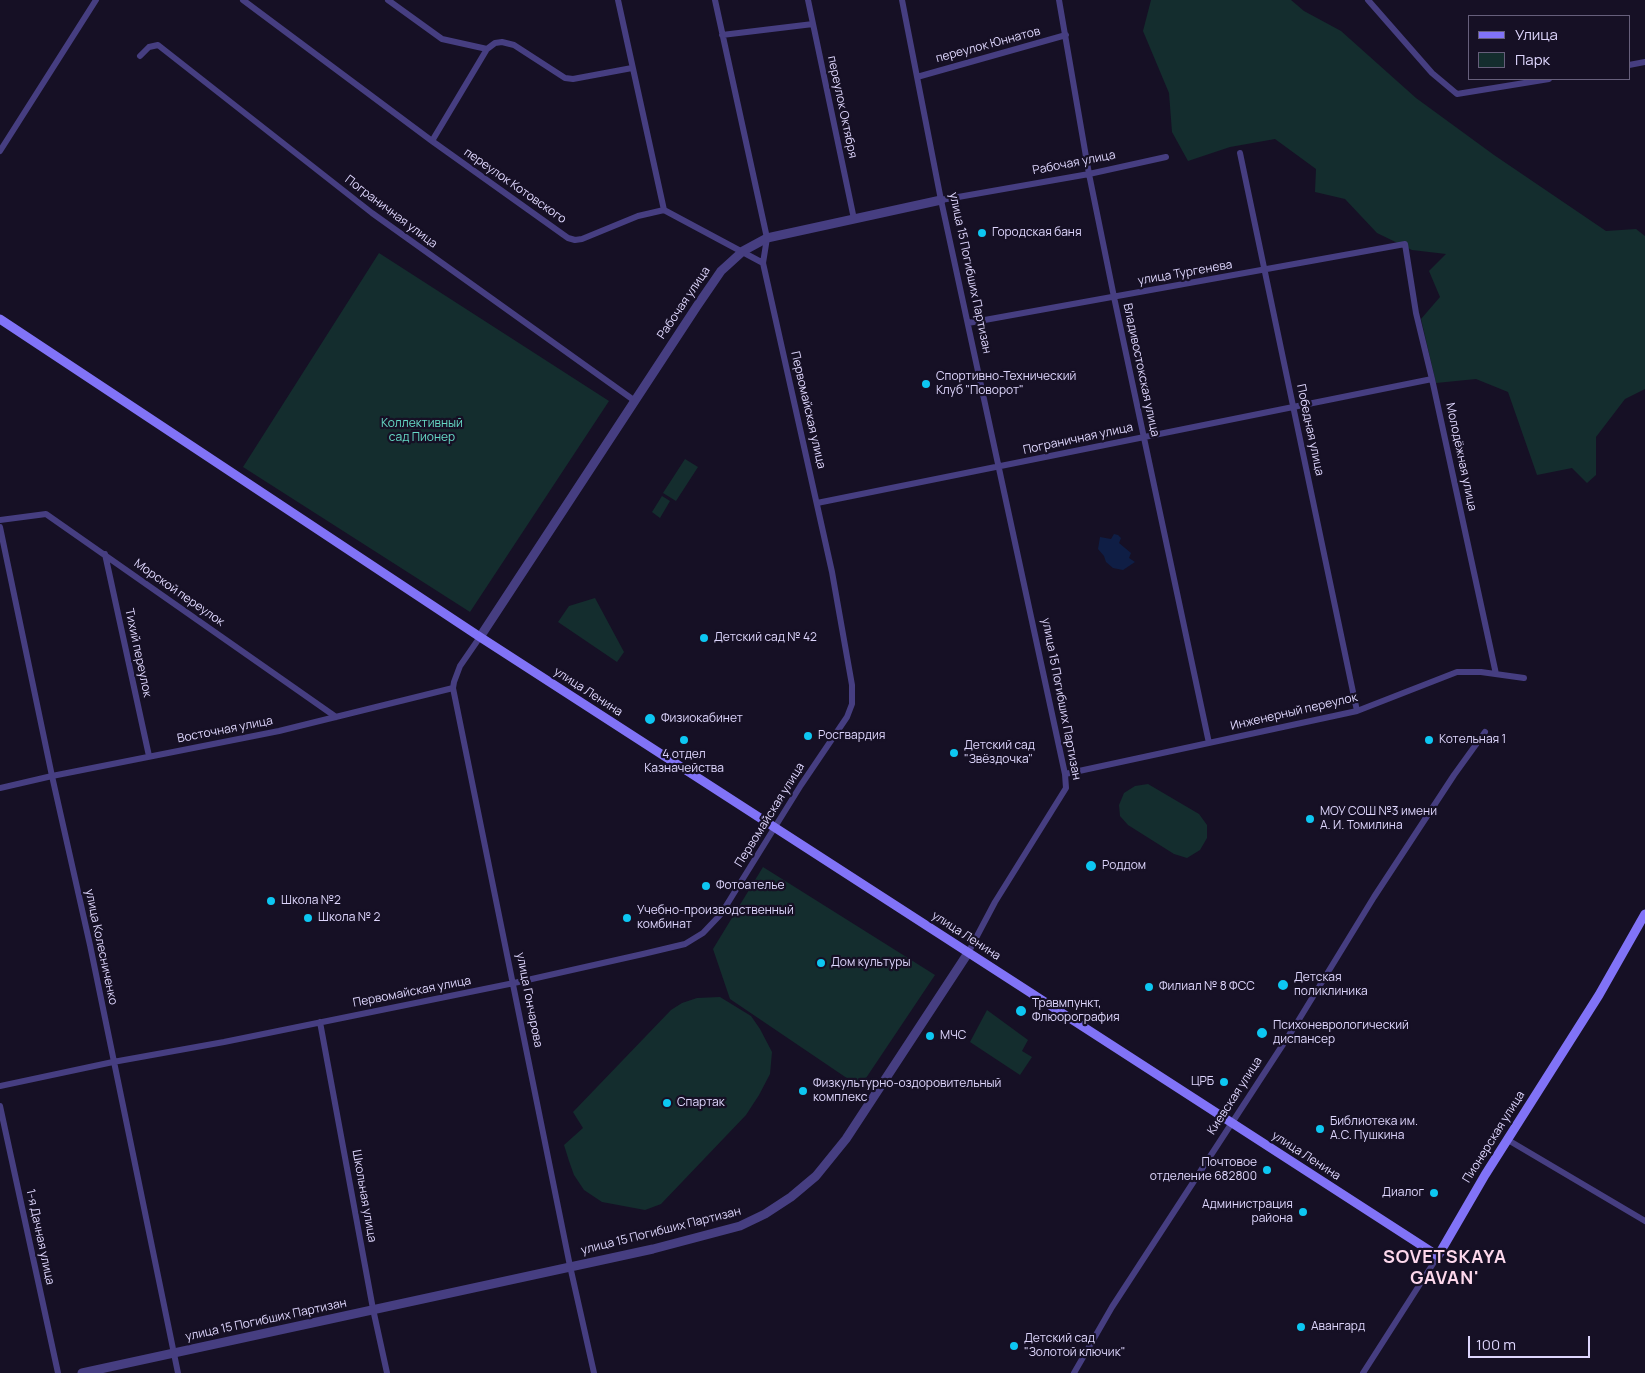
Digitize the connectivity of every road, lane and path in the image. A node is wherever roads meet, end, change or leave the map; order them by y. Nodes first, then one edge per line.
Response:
1 (96, 0) edge
2 (243, 0) edge
3 (388, 0) edge
4 (618, 0) edge
5 (715, 0) edge
6 (808, 0) edge
7 (902, 0) edge
8 (1060, 0) edge
9 (1368, 0) edge
10 (813, 24) junction
11 (722, 35) junction
12 (1066, 36) junction
13 (487, 49) junction
14 (140, 56) dead end
15 (1645, 62) edge
16 (1630, 65) edge
17 (632, 68) junction
18 (917, 77) junction
19 (1543, 80) edge
20 (432, 141) junction
21 (0, 151) edge
22 (1240, 153) dead end
23 (1166, 157) dead end
24 (1090, 174) junction
25 (941, 200) junction
26 (664, 210) junction
27 (854, 219) junction
28 (767, 238) junction
29 (1405, 244) joint
30 (743, 252) junction
31 (763, 263) junction
32 (1265, 270) junction
33 (1114, 297) junction
34 (0, 319) edge
35 (968, 323) junction
36 (1432, 379) junction
37 (635, 401) junction
38 (1293, 406) junction
39 (1144, 437) junction
40 (1000, 467) junction
41 (817, 503) junction
42 (0, 520) edge
43 (0, 527) edge
44 (105, 554) junction
45 (480, 637) junction
46 (1496, 674) junction
47 (1524, 678) dead end
48 (453, 688) junction
49 (1357, 711) junction
50 (336, 717) junction
51 (1485, 732) dead end
52 (1209, 743) junction
53 (149, 756) junction
54 (1066, 774) junction
55 (52, 776) junction
56 (0, 788) edge
57 (775, 828) junction
58 (1645, 914) edge
59 (968, 953) junction
60 (514, 983) junction
61 (320, 1022) junction
62 (113, 1062) junction
63 (0, 1086) edge
64 (0, 1106) edge
65 (1231, 1123) junction
66 (1508, 1140) junction
67 (1645, 1221) edge
68 (1438, 1256) junction
69 (570, 1266) junction
70 (373, 1309) junction
71 (174, 1353) junction
72 (58, 1373) edge
73 (82, 1373) edge
74 (178, 1373) edge
75 (387, 1373) edge
76 (594, 1373) edge
77 (1074, 1373) edge
78 (1363, 1373) edge

1 - 21 street
2 - 20 street, переулок Котовского
3 - 13 street
4 - 17 street
5 - 11 street, Первомайская улица
6 - 10 street, переулок Октября
7 - 18 street, улица 15 Погибших Партизан
8 - 12 street, Владивостокская улица
9 - 19 street
10 - 11 street
10 - 27 street, переулок Октября
11 - 28 street, Первомайская улица
12 - 18 street, переулок Юннатов
12 - 24 street, Владивостокская улица
13 - 17 street
13 - 20 street
14 - 37 street, Пограничная улица
15 - 16 street
17 - 26 street
18 - 25 street, улица 15 Погибших Партизан
20 - 26 street, переулок Котовского
22 - 32 street, Победная улица
23 - 24 street, Рабочая улица
24 - 25 street, Рабочая улица
24 - 33 street, Владивостокская улица
25 - 27 street, Рабочая улица
25 - 35 street, улица 15 Погибших Партизан
26 - 30 street
27 - 28 street, Рабочая улица
28 - 30 street, Рабочая улица
28 - 31 street, Первомайская улица
29 - 32 street, улица Тургенева
29 - 36 street, Молодёжная улица
30 - 31 street
30 - 37 street, Рабочая улица
31 - 41 street, Первомайская улица
32 - 33 street, улица Тургенева
32 - 38 street, Победная улица
33 - 35 street, улица Тургенева
33 - 39 street, Владивостокская улица
34 - 45 main road, улица Ленина
35 - 40 street, улица 15 Погибших Партизан
36 - 38 street, Пограничная улица
36 - 46 street, Молодёжная улица
37 - 45 street, Рабочая улица
38 - 39 street, Пограничная улица
38 - 49 street, Победная улица
39 - 40 street, Пограничная улица
39 - 52 street, Владивостокская улица
40 - 41 street, Пограничная улица
40 - 54 street, улица 15 Погибших Партизан
41 - 57 street, Первомайская улица
42 - 44 street, Морской переулок
43 - 55 street, улица Колесниченко
44 - 50 street, Морской переулок
44 - 53 street, Тихий переулок
45 - 48 street
45 - 57 main road, улица Ленина
46 - 47 street, Инженерный переулок
46 - 49 street, Инженерный переулок
48 - 50 street, Восточная улица
48 - 60 street, улица Гончарова
49 - 52 street, Инженерный переулок
50 - 53 street, Восточная улица
51 - 65 street, Киевская улица
52 - 54 street, Инженерный переулок
53 - 55 street, Восточная улица
54 - 59 street, улица 15 Погибших Партизан
55 - 56 street, Восточная улица
55 - 62 street, улица Колесниченко
57 - 59 main road, улица Ленина
57 - 60 street, Первомайская улица
58 - 66 main road, Пионерская улица
59 - 65 main road, улица Ленина
59 - 69 street, улица 15 Погибших Партизан
60 - 61 street, Первомайская улица
60 - 69 street, улица Гончарова
61 - 62 street, Первомайская улица
61 - 70 street, Школьная улица
62 - 63 street, Первомайская улица
62 - 71 street, улица Колесниченко
64 - 72 street, 1-я Дачная улица
65 - 68 main road, улица Ленина
65 - 77 street, Киевская улица
66 - 67 street
66 - 68 main road, Пионерская улица
68 - 78 street, Пионерская улица
69 - 70 street, улица 15 Погибших Партизан
69 - 76 street, улица Гончарова
70 - 71 street, улица 15 Погибших Партизан
70 - 75 street, Школьная улица
71 - 73 street, улица 15 Погибших Партизан
71 - 74 street, улица Колесниченко

